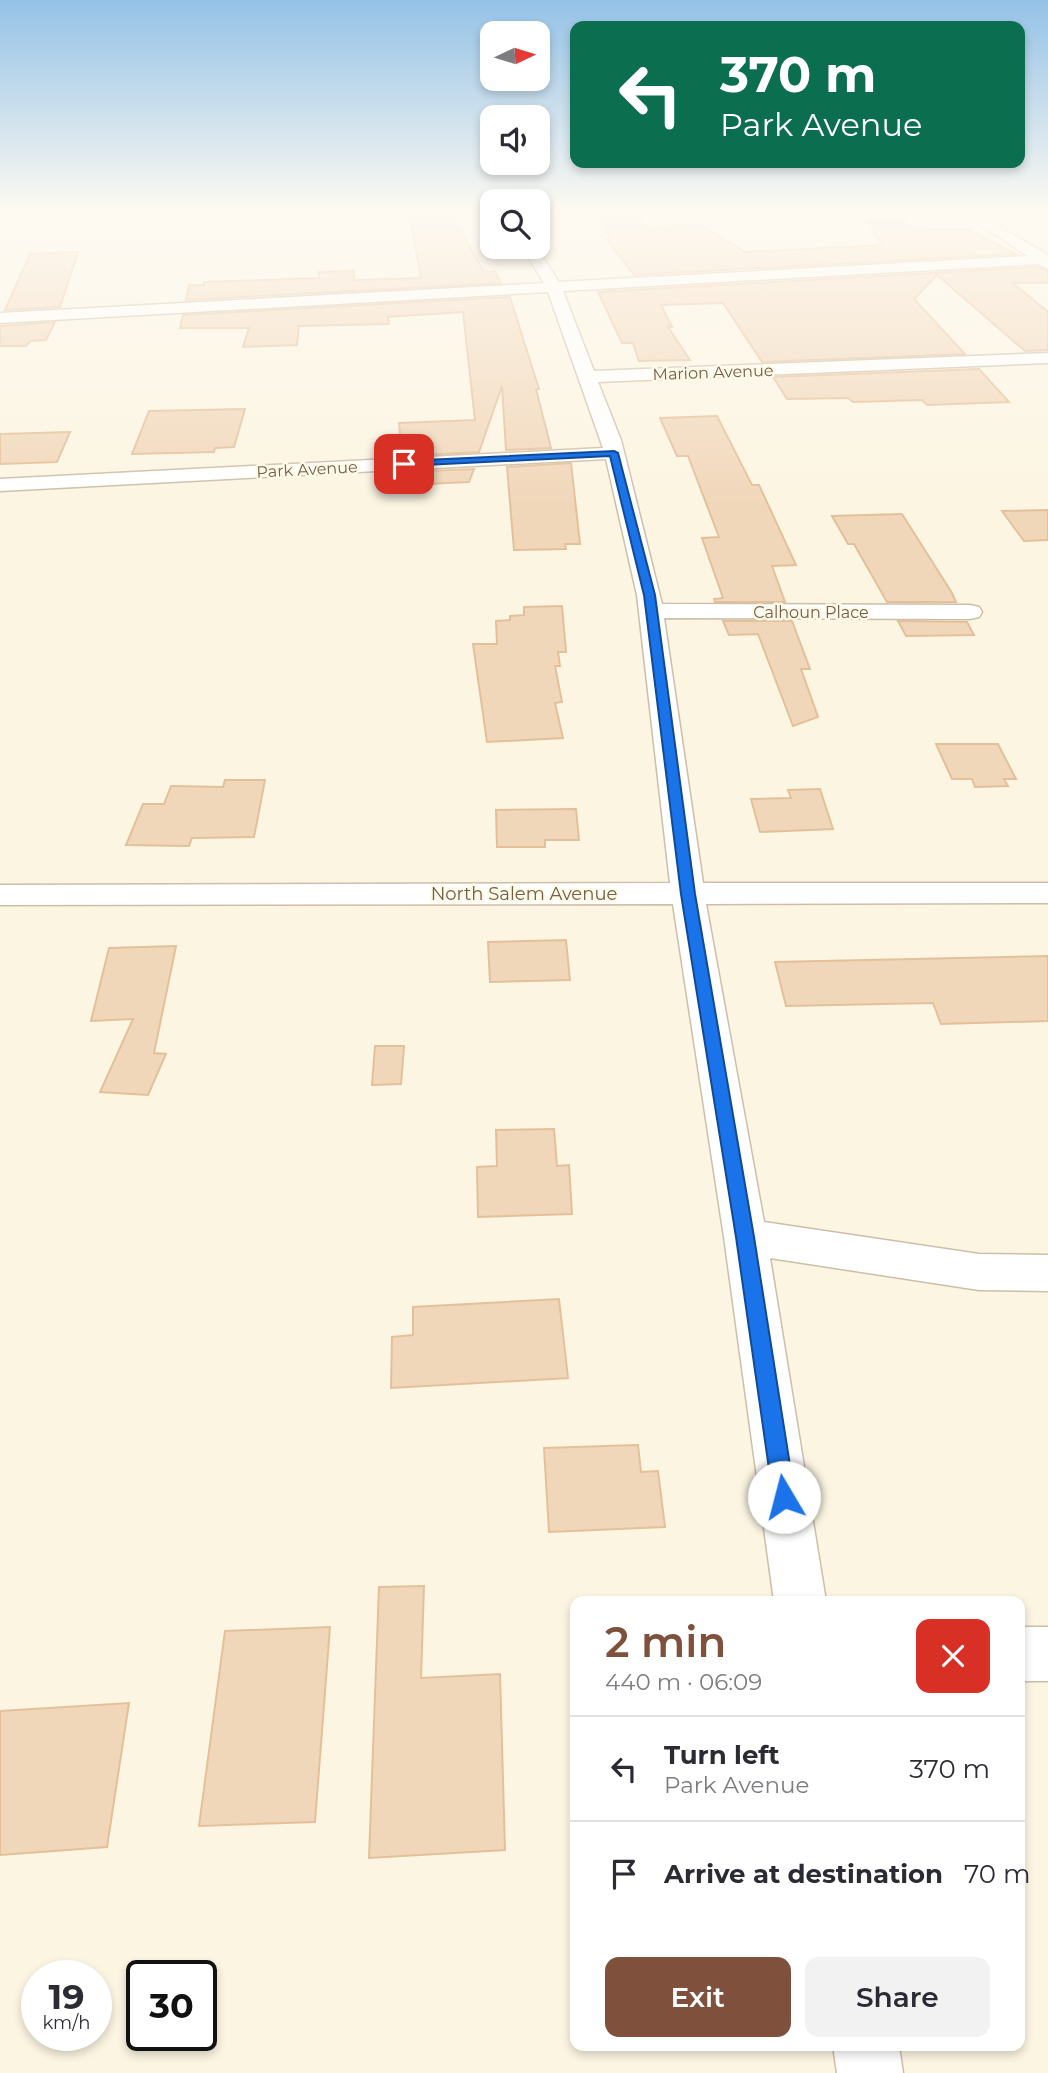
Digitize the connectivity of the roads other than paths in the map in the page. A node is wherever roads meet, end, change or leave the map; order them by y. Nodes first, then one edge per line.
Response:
1 (125, 311) edge
2 (562, 311) edge
3 (0, 318) edge
4 (1048, 358) edge
5 (588, 377) junction
6 (614, 453) junction
7 (0, 485) edge
8 (652, 611) junction
9 (970, 612) dead end
10 (1048, 893) edge
11 (688, 894) junction
12 (0, 895) edge
13 (745, 1237) junction
14 (1048, 1273) edge
15 (799, 1596) edge
16 (1025, 1654) edge
17 (1048, 1654) edge
18 (867, 2051) edge
19 (870, 2073) edge

1 - 3 street
2 - 5 street
4 - 5 street, Marion Avenue
5 - 6 street
6 - 7 street, Park Avenue
6 - 8 street
8 - 9 street, Calhoun Place
8 - 11 street
10 - 11 street, North Salem Avenue
11 - 12 street, North Salem Avenue
11 - 13 street
13 - 14 street
13 - 15 street
16 - 17 street
18 - 19 street

